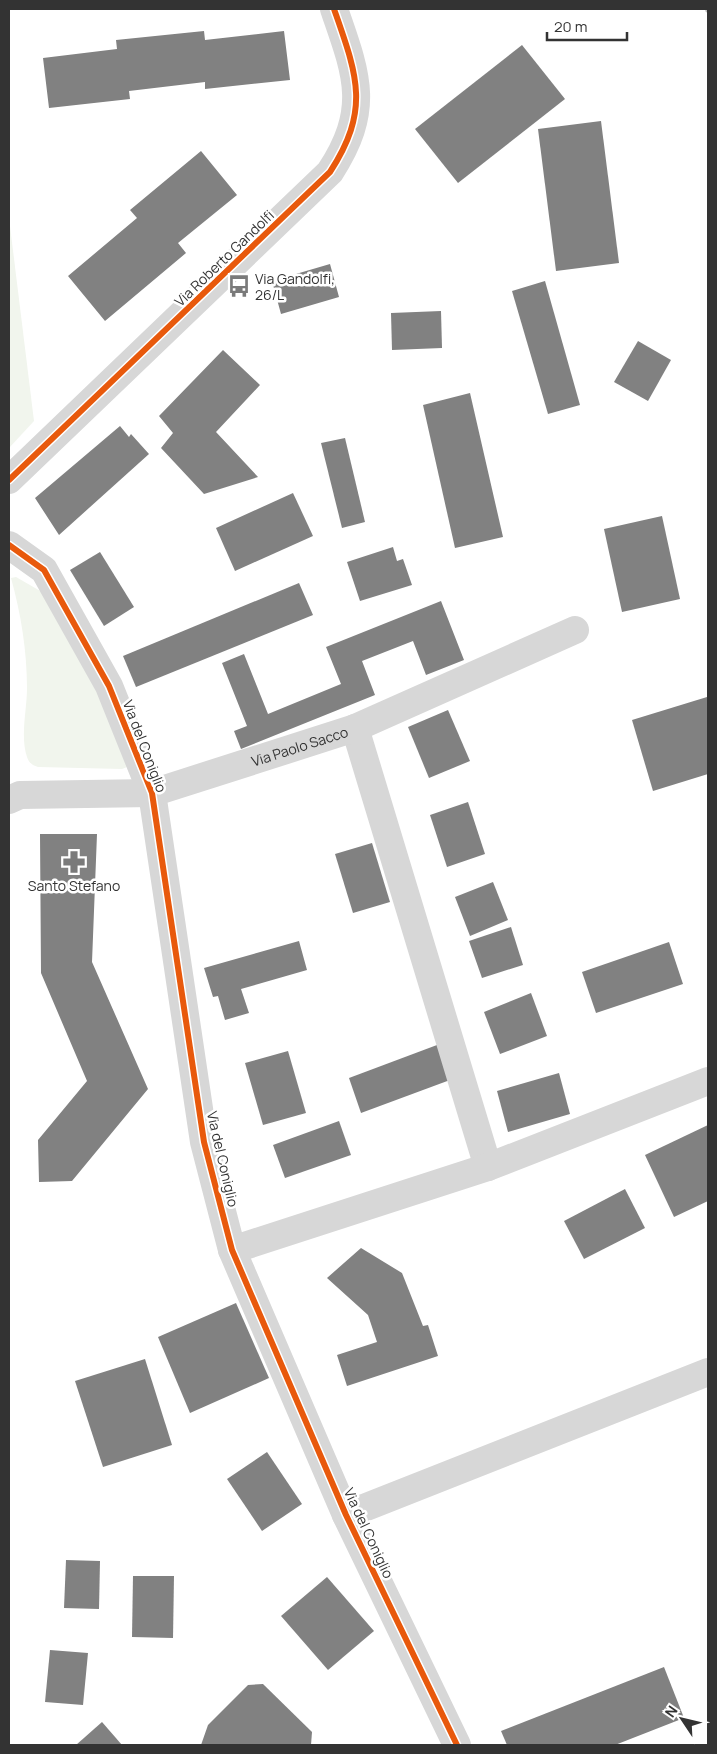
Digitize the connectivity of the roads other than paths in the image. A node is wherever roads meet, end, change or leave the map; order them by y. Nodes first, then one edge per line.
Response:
1 (334, 9) edge
2 (9, 480) edge
3 (9, 545) edge
4 (575, 630) dead end
5 (355, 728) junction
6 (152, 793) junction
7 (9, 800) edge
8 (708, 1080) edge
9 (488, 1167) junction
10 (232, 1250) junction
11 (708, 1372) edge
12 (346, 1515) junction
13 (457, 1745) edge

1 - 2 street, Via Roberto Gandolfi
3 - 6 street, Via del Coniglio
4 - 5 street, Via Paolo Sacco
5 - 6 street, Via Paolo Sacco
5 - 9 street
6 - 7 street, Via Paolo Sacco
6 - 10 street, Via del Coniglio
8 - 9 street
9 - 10 street
10 - 12 street, Via del Coniglio
11 - 12 street
12 - 13 street, Via del Coniglio

